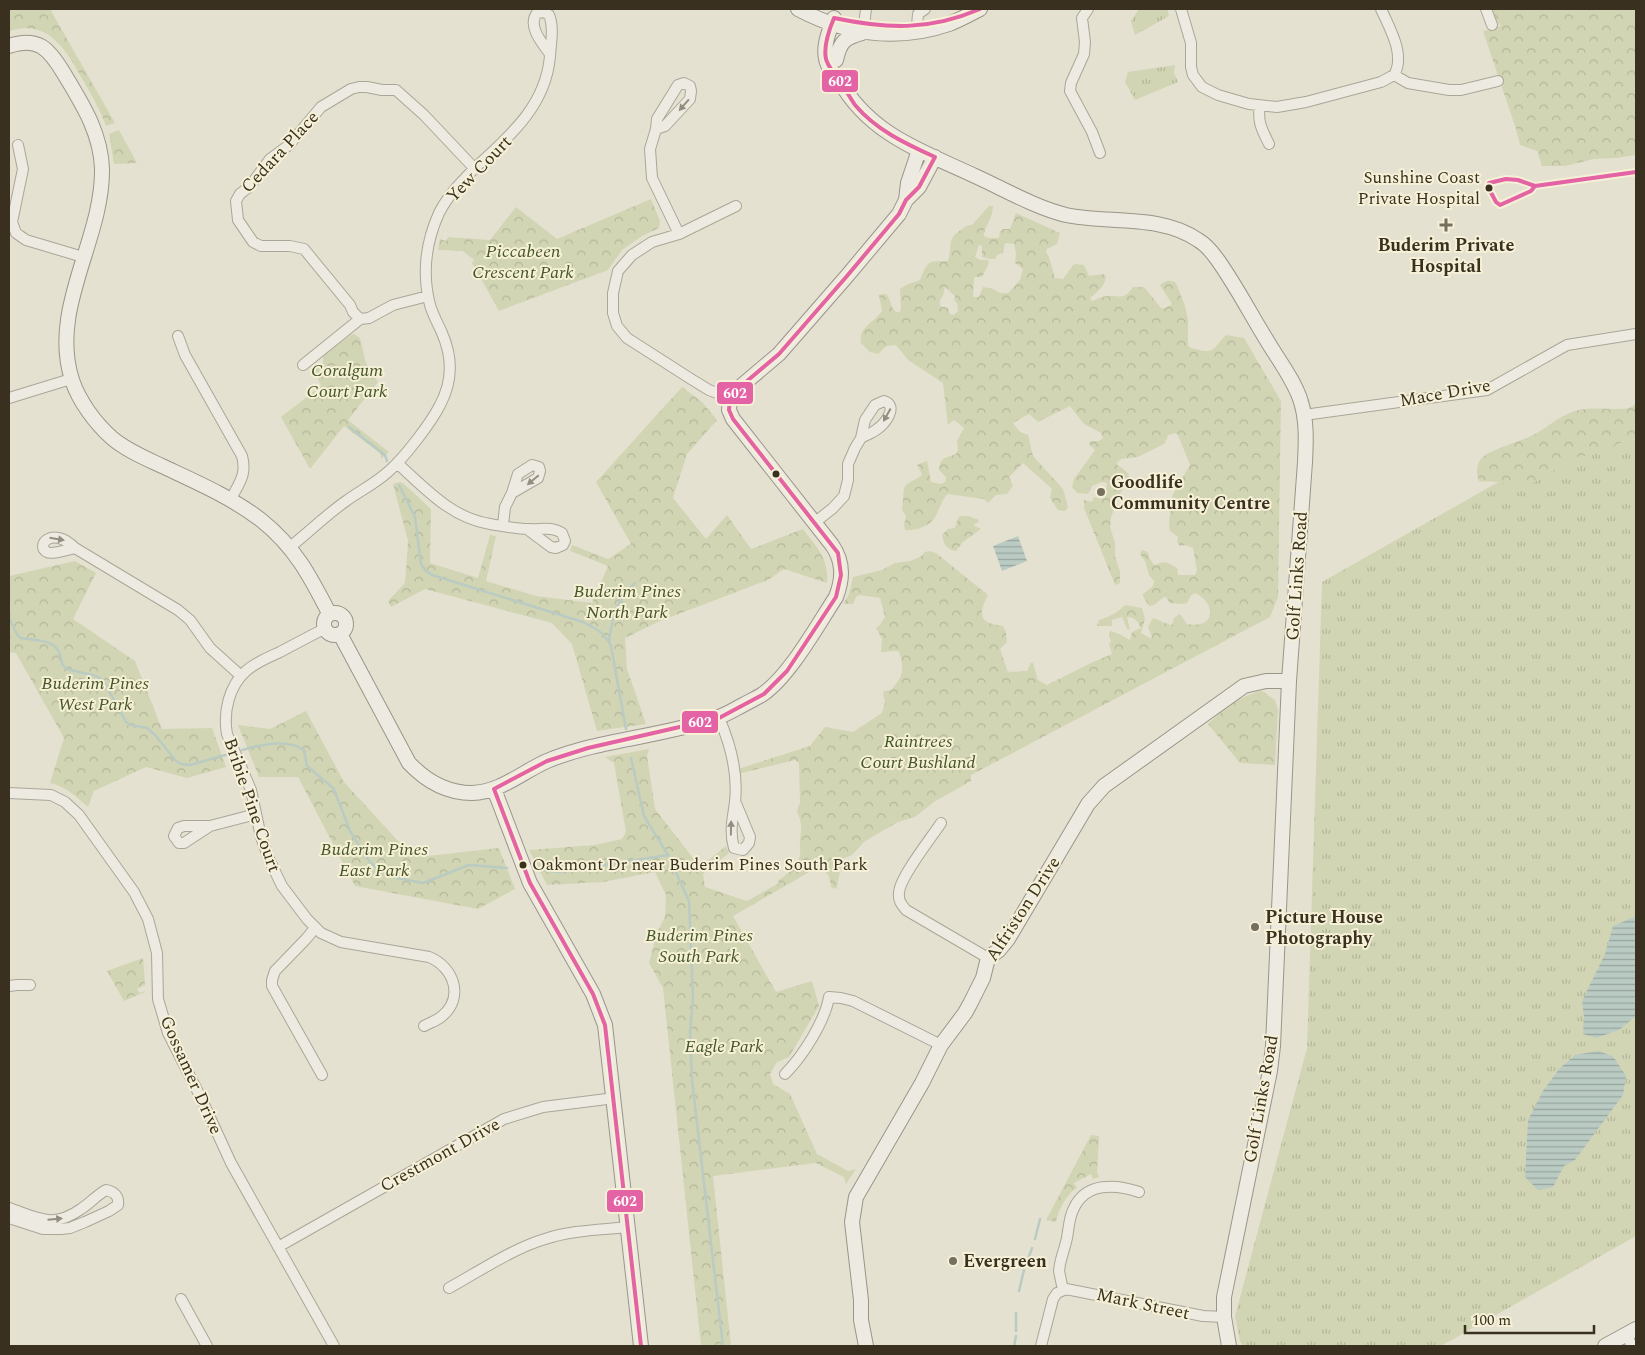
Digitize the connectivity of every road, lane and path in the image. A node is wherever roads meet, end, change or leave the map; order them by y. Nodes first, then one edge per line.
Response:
1 (804, 9) edge
2 (866, 9) edge
3 (925, 9) edge
4 (980, 9) edge
5 (1088, 9) edge
6 (1181, 9) edge
7 (1381, 9) edge
8 (1486, 9) edge
9 (836, 22) junction
10 (1492, 25) dead end
11 (863, 28) junction
12 (918, 29) junction
13 (9, 46) edge
14 (550, 54) dead end
15 (831, 56) junction
16 (1394, 75) junction
17 (1498, 81) dead end
18 (1260, 106) junction
19 (656, 129) dead end
20 (1268, 144) dead end
21 (18, 145) dead end
22 (919, 150) junction
23 (1100, 153) dead end
24 (935, 157) junction
25 (475, 169) junction
26 (906, 200) junction
27 (736, 206) dead end
28 (679, 234) junction
29 (83, 257) junction
30 (428, 296) junction
31 (360, 319) junction
32 (1636, 334) edge
33 (178, 336) dead end
34 (302, 365) dead end
35 (72, 379) junction
36 (9, 398) edge
37 (730, 398) junction
38 (1304, 415) junction
39 (861, 438) dead end
40 (397, 463) junction
41 (512, 493) dead end
42 (231, 499) junction
43 (814, 523) junction
44 (503, 525) junction
45 (527, 529) dead end
46 (290, 547) junction
47 (75, 548) dead end
48 (329, 614) junction
49 (324, 629) junction
50 (340, 634) junction
51 (241, 676) junction
52 (1289, 681) junction
53 (719, 718) junction
54 (494, 789) junction
55 (9, 793) edge
56 (735, 801) dead end
57 (256, 814) junction
58 (941, 823) dead end
59 (210, 826) dead end
60 (315, 928) junction
61 (988, 958) junction
62 (30, 985) dead end
63 (9, 986) edge
64 (424, 1026) dead end
65 (941, 1045) junction
66 (785, 1074) dead end
67 (322, 1075) dead end
68 (614, 1098) junction
69 (1139, 1192) dead end
70 (9, 1208) edge
71 (9, 1218) edge
72 (628, 1227) junction
73 (278, 1247) junction
74 (449, 1288) dead end
75 (1062, 1290) junction
76 (181, 1298) dead end
77 (1224, 1317) junction
78 (1632, 1336) edge
79 (207, 1346) edge
80 (334, 1346) edge
81 (641, 1346) edge
82 (866, 1346) edge
83 (1041, 1346) edge
84 (1229, 1346) edge
85 (1605, 1346) edge

1 - 9 street
1 - 15 street, Golf Links Road
2 - 11 street
3 - 12 street
4 - 12 street
5 - 23 street
6 - 18 street
7 - 16 street
8 - 10 street
9 - 11 street
9 - 15 street
11 - 12 street
11 - 15 street
13 - 29 street
14 - 25 street, Yew Court
15 - 22 street, Golf Links Road
16 - 17 street
16 - 18 street
18 - 20 street
19 - 28 street
21 - 29 street
22 - 24 street, Golf Links Road
22 - 26 street
24 - 26 street
24 - 38 street, Golf Links Road
25 - 30 street, Yew Court
25 - 31 street, Cedara Place
26 - 37 street
27 - 28 street
28 - 37 street
29 - 35 street
30 - 31 street
30 - 40 street, Yew Court
31 - 34 street
32 - 38 street, Mace Drive
33 - 42 street
35 - 36 street
35 - 42 street
37 - 43 street
38 - 52 street, Golf Links Road
39 - 43 street
40 - 44 street
40 - 46 street, Yew Court
41 - 44 street
42 - 46 street
43 - 53 street
44 - 45 street
46 - 48 street
47 - 51 street
48 - 49 street
48 - 50 street
49 - 50 street
49 - 51 street, Bribie Pine Court
50 - 54 street
51 - 57 street, Bribie Pine Court
52 - 61 street, Alfriston Drive
52 - 77 street, Golf Links Road
53 - 54 street
53 - 56 street
54 - 68 street
55 - 73 street, Gossamer Drive
57 - 59 street
57 - 60 street, Bribie Pine Court
58 - 61 street
60 - 64 street, Bribie Pine Court
60 - 67 street
61 - 65 street, Alfriston Drive
62 - 63 street
65 - 66 street
65 - 82 street, Alfriston Drive
68 - 72 street
68 - 73 street, Crestmont Drive
69 - 75 street
70 -> 71 street
72 - 74 street
72 - 81 street
73 - 80 street, Gossamer Drive
75 - 77 street, Mark Street
75 - 83 street
76 - 79 street
77 - 84 street, Golf Links Road
78 - 85 street

